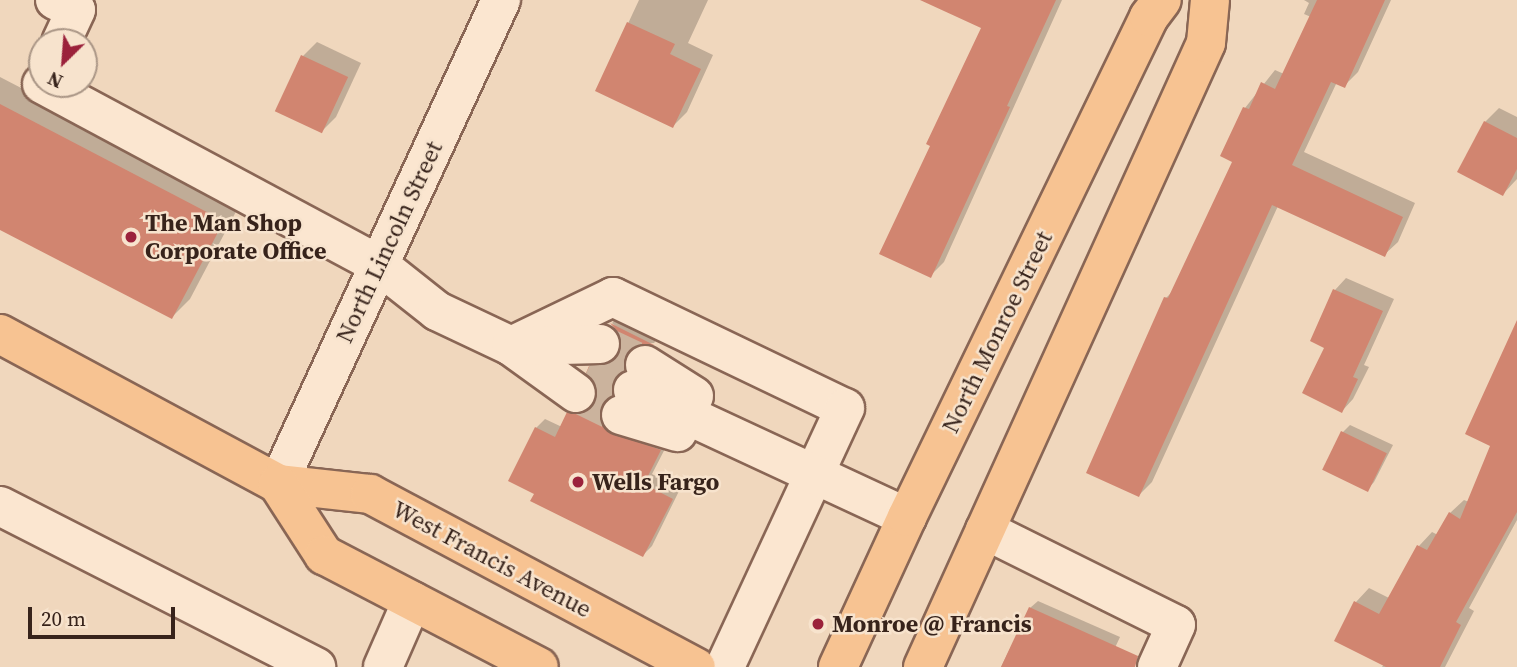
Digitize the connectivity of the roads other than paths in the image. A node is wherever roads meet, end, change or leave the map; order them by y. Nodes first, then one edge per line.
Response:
1 (55, 0) edge
2 (501, 0) edge
3 (1162, 0) edge
4 (1210, 0) edge
5 (68, 28) edge
6 (68, 98) edge
7 (379, 265) junction
8 (0, 334) edge
9 (511, 346) junction
10 (813, 472) junction
11 (278, 484) junction
12 (0, 506) edge
13 (907, 517) junction
14 (985, 530) junction
15 (412, 601) junction
16 (316, 667) edge
17 (383, 667) edge
18 (539, 667) edge
19 (696, 667) edge
20 (725, 667) edge
21 (838, 667) edge
22 (923, 667) edge
23 (1157, 667) edge

1 - 5 street
2 - 7 street, North Lincoln Street
3 - 13 main road, North Monroe Street
4 - 14 main road
6 - 7 street
7 - 9 street
7 - 11 street, North Lincoln Street
8 - 11 main road, West Francis Avenue
9 - 9 street
9 - 10 street
10 - 10 street
10 - 13 street
10 - 20 street
11 - 15 main road, West Francis Avenue
11 - 19 main road, West Francis Avenue
12 - 16 street
13 - 21 main road, North Monroe Street
14 - 22 main road
14 - 23 street
15 - 17 street
15 - 18 main road, West Francis Avenue

